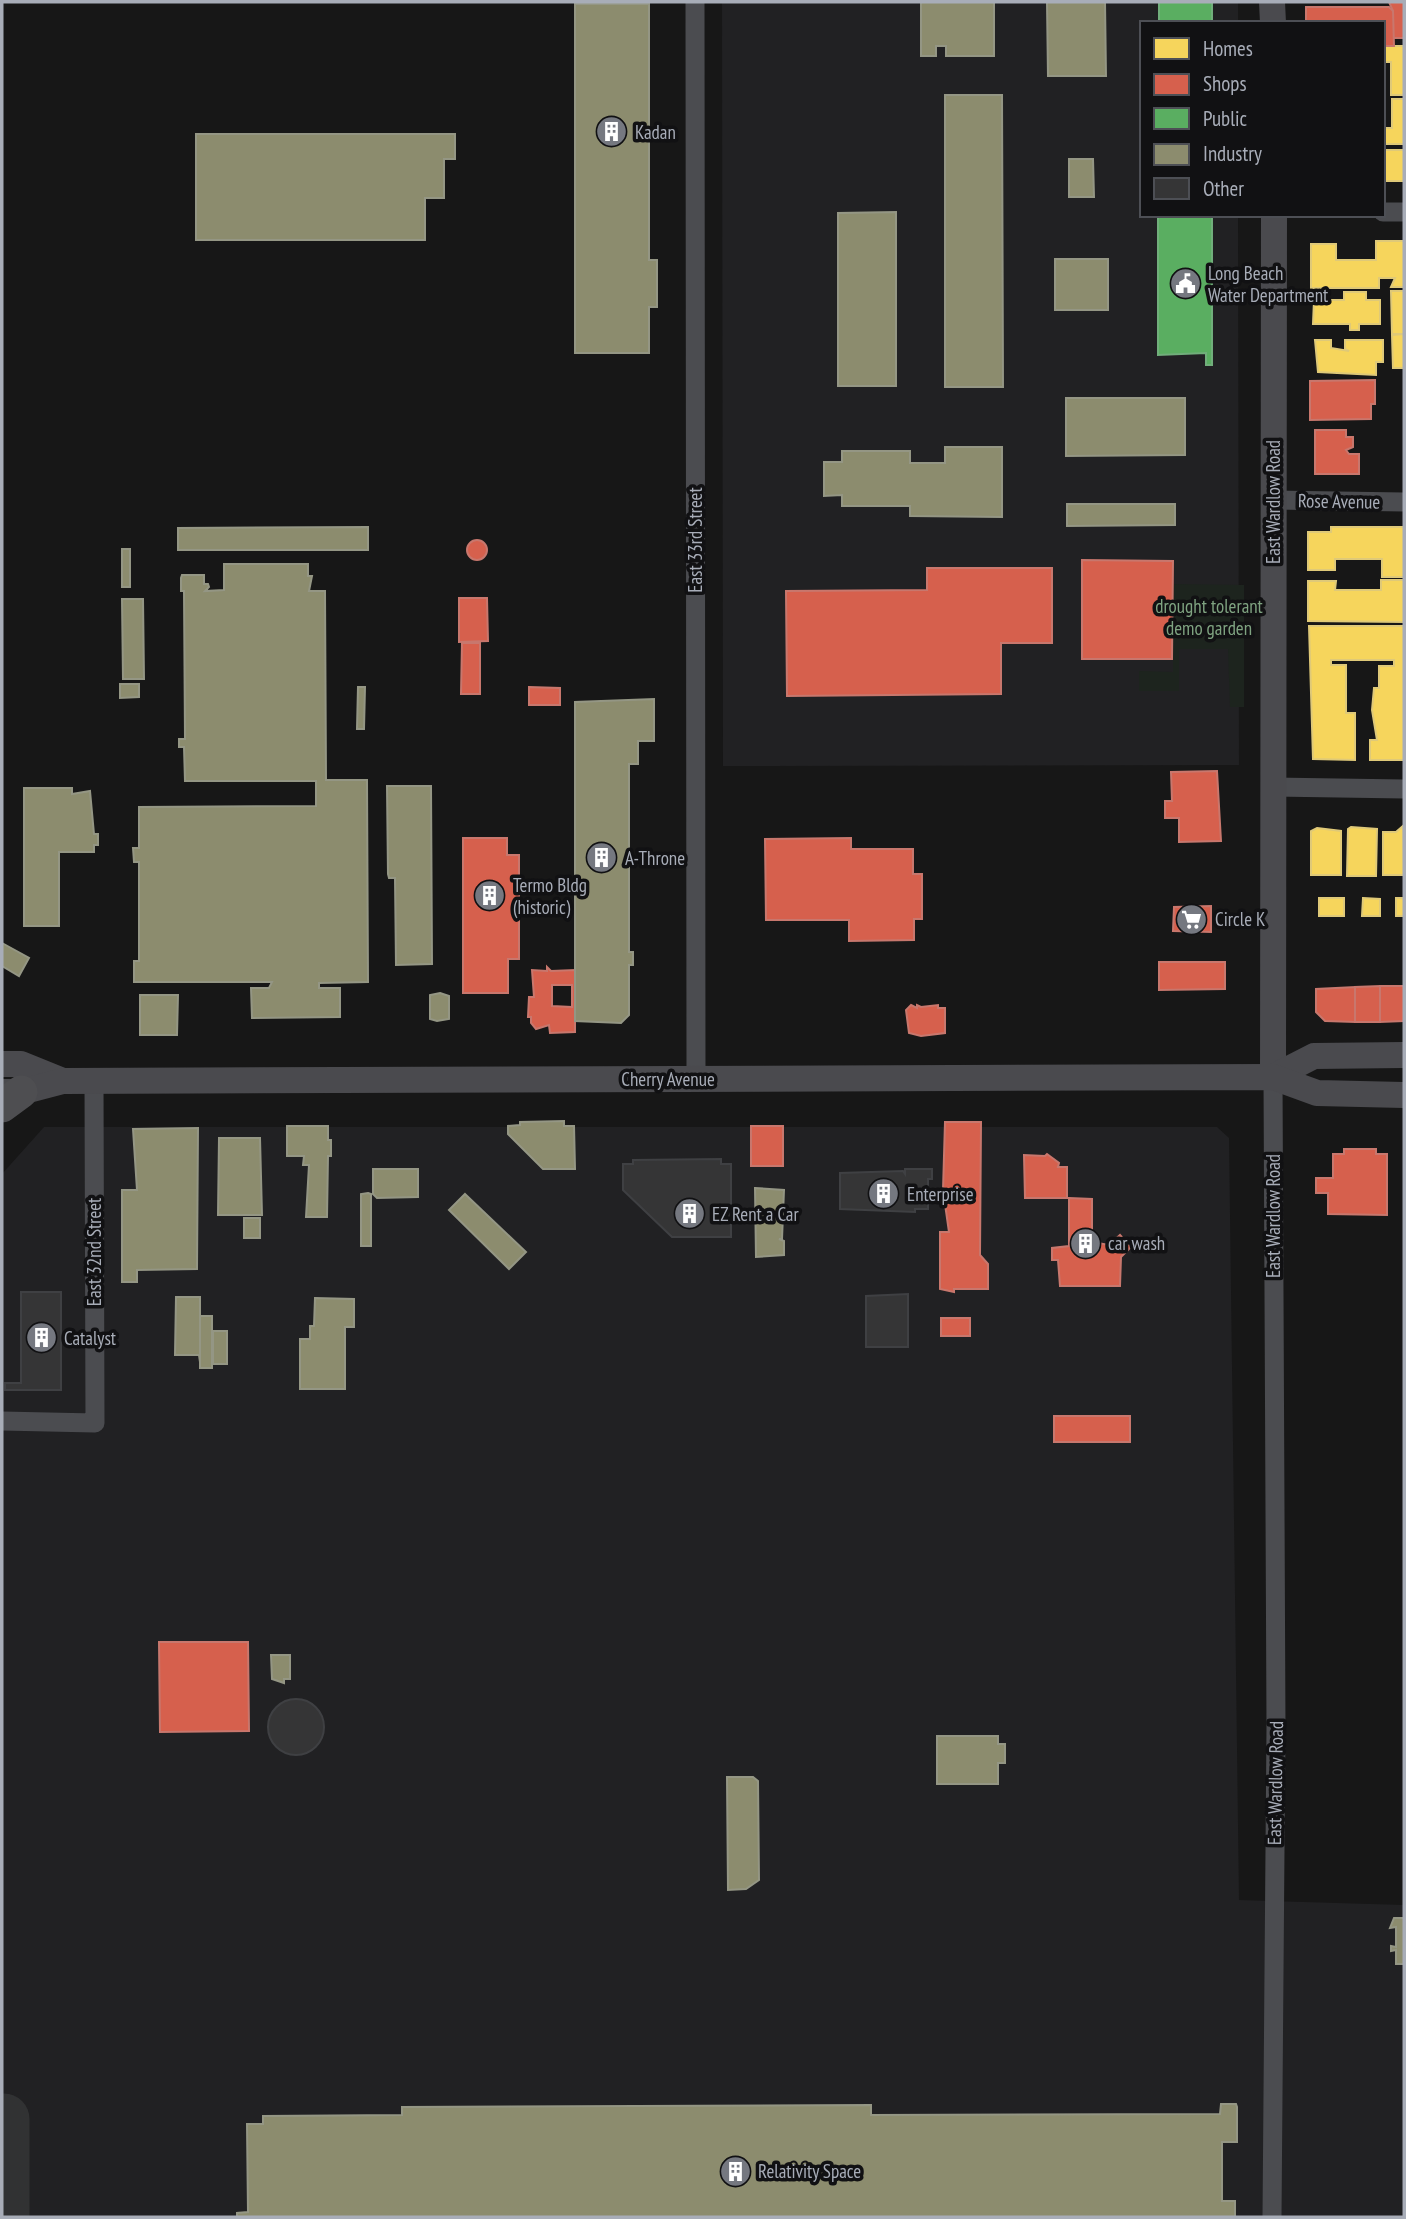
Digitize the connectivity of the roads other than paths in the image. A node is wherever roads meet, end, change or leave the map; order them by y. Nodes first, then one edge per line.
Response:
1 (695, 2) edge
2 (1272, 2) edge
3 (1273, 21) edge
4 (1385, 212) edge
5 (1404, 212) edge
6 (1274, 217) edge
7 (1273, 500) junction
8 (1404, 502) edge
9 (1273, 787) junction
10 (1404, 789) edge
11 (1404, 1055) edge
12 (2, 1064) edge
13 (1273, 1077) junction
14 (696, 1079) junction
15 (63, 1081) junction
16 (94, 1081) junction
17 (1404, 1095) edge
18 (8, 1097) edge
19 (2, 1421) edge
20 (1272, 2217) edge

1 - 14 street, East 33rd Street
2 - 3 main road
4 - 5 street
6 - 7 main road, East Wardlow Road
7 - 8 street, Rose Avenue
7 - 9 main road, East Wardlow Road
9 - 10 street
9 - 13 main road, East Wardlow Road
11 - 13 main road, Cherry Avenue
12 - 15 main road, Cherry Avenue
13 - 14 main road, Cherry Avenue
13 - 17 main road, Cherry Avenue
13 - 20 street, East Wardlow Road
14 - 16 main road, Cherry Avenue
15 - 16 main road, Cherry Avenue
15 - 18 main road, Cherry Avenue
16 - 19 street, East 32nd Street

